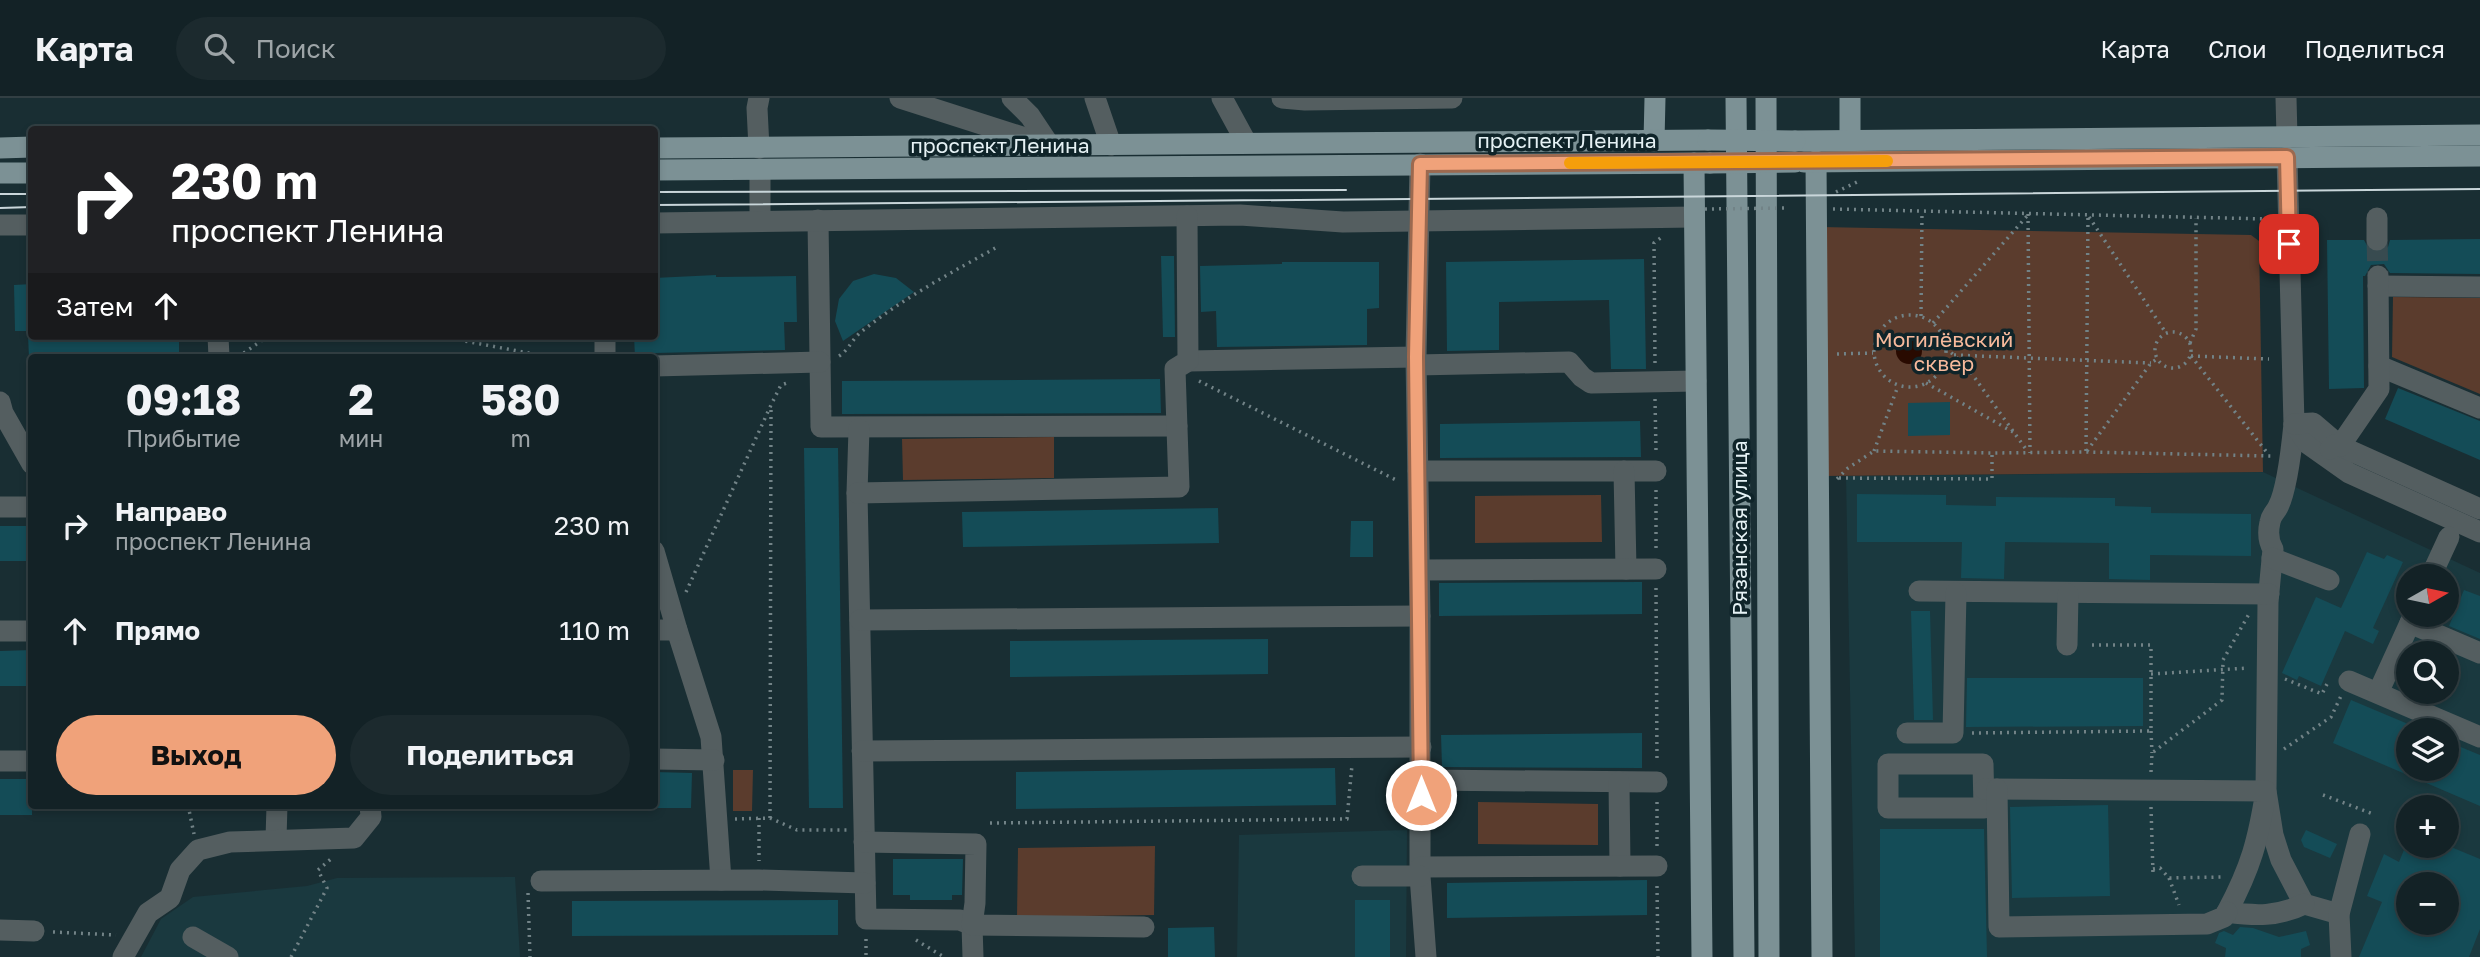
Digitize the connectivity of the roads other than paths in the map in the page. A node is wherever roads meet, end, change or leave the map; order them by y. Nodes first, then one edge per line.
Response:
1 (759, 98) edge
2 (900, 98) edge
3 (1012, 98) edge
4 (1096, 98) edge
5 (1222, 98) edge
6 (1282, 98) edge
7 (1452, 98) edge
8 (1655, 98) edge
9 (1736, 98) edge
10 (1766, 98) edge
11 (1850, 98) edge
12 (2286, 98) edge
13 (2480, 135) edge
14 (1850, 140) junction
15 (1654, 141) junction
16 (1246, 142) junction
17 (1050, 146) junction
18 (2287, 147) junction
19 (0, 148) edge
20 (28, 148) edge
21 (658, 148) edge
22 (1114, 155) junction
23 (1802, 155) junction
24 (2480, 156) edge
25 (759, 158) junction
26 (1702, 163) junction
27 (1420, 164) junction
28 (658, 170) edge
29 (0, 173) edge
30 (28, 173) edge
31 (1699, 213) junction
32 (1187, 216) junction
33 (2377, 218) dead end
34 (1419, 219) junction
35 (818, 220) junction
36 (760, 221) junction
37 (658, 223) edge
38 (0, 225) edge
39 (28, 225) edge
40 (2377, 240) tunnel mouth
41 (2480, 287) edge
42 (1188, 361) junction
43 (1416, 361) junction
44 (658, 366) edge
45 (2379, 366) junction
46 (820, 368) junction
47 (1696, 381) junction
48 (0, 402) edge
49 (2480, 408) edge
50 (2294, 424) junction
51 (1177, 426) junction
52 (859, 429) junction
53 (6, 432) edge
54 (2335, 453) junction
55 (28, 459) edge
56 (1624, 471) junction
57 (1656, 471) dead end
58 (1418, 481) junction
59 (857, 493) junction
60 (28, 507) edge
61 (0, 508) edge
62 (2480, 509) edge
63 (2480, 532) edge
64 (2449, 537) dead end
65 (2273, 553) junction
66 (2437, 564) edge
67 (658, 565) edge
68 (1626, 569) junction
69 (1656, 569) dead end
70 (1420, 570) junction
71 (2329, 580) dead end
72 (1919, 592) dead end
73 (1956, 593) junction
74 (2068, 594) junction
75 (2269, 598) junction
76 (1420, 616) junction
77 (860, 620) junction
78 (675, 625) junction
79 (2408, 627) edge
80 (2428, 627) edge
81 (658, 629) edge
82 (0, 631) edge
83 (28, 631) edge
84 (2067, 645) road end
85 (2480, 653) edge
86 (2341, 677) road end
87 (2378, 693) junction
88 (1907, 733) dead end
89 (2480, 737) edge
90 (1421, 747) junction
91 (862, 751) junction
92 (658, 759) edge
93 (714, 760) junction
94 (0, 761) edge
95 (28, 761) edge
96 (1421, 780) junction
97 (1619, 782) junction
98 (1657, 782) dead end
99 (1990, 789) junction
100 (2266, 791) junction
101 (277, 809) edge
102 (370, 809) edge
103 (2360, 834) dead end
104 (864, 836) junction
105 (276, 839) junction
106 (1620, 866) junction
107 (1657, 866) dead end
108 (1421, 872) junction
109 (1362, 876) dead end
110 (721, 880) junction
111 (541, 881) road end
112 (865, 883) junction
113 (2304, 904) junction
114 (2227, 912) junction
115 (2339, 915) junction
116 (972, 925) junction
117 (1144, 927) dead end
118 (0, 930) edge
119 (34, 931) road end
120 (193, 937) dead end
121 (123, 957) edge
122 (229, 957) edge
123 (973, 957) edge
124 (1426, 957) edge
125 (1702, 957) edge
126 (1744, 957) edge
127 (1769, 957) edge
128 (1822, 957) edge
129 (2341, 957) edge

1 - 25 street
2 - 17 street
3 - 17 street
4 - 22 street
5 - 16 street
6 - 7 street
8 - 15 main road
9 - 126 main road, Рязанская улица
10 - 127 main road, Рязанская улица
11 - 14 main road
12 - 18 street
13 - 18 main road, проспект Ленина
14 - 18 main road, проспект Ленина
14 - 23 main road, проспект Ленина
15 - 16 main road, проспект Ленина
15 - 23 main road, проспект Ленина, bridge
16 - 22 main road, проспект Ленина
17 - 22 main road, проспект Ленина
17 - 25 main road, проспект Ленина
18 - 23 main road, проспект Ленина
18 - 24 main road, проспект Ленина
18 - 50 street
19 - 20 main road
21 - 25 main road, проспект Ленина
22 - 25 main road, проспект Ленина
22 - 27 main road, проспект Ленина
23 - 26 main road, проспект Ленина, bridge
23 - 128 main road
25 - 28 main road, проспект Ленина
25 - 36 street
26 - 27 main road, проспект Ленина
26 - 31 main road
27 - 34 street
29 - 30 main road
31 - 34 street
31 - 47 main road
32 - 34 street
32 - 35 street
32 - 42 street
33 - 40 street
34 - 43 street
35 - 36 street
35 - 46 street
36 - 37 street
38 - 39 street
41 - 45 street
42 - 43 street
42 - 51 street
43 - 47 street
43 - 58 street
44 - 46 street
45 - 49 street
45 - 54 street
46 - 52 street
47 - 125 main road
48 - 53 street
50 - 54 street
50 - 65 street
51 - 52 street
51 - 59 street
52 - 59 street
53 - 55 street
54 - 62 street
54 - 63 street
56 - 57 street
56 - 58 street
56 - 68 street
58 - 70 street
59 - 77 street
60 - 61 street
64 - 66 street
65 - 71 street
65 - 75 street
67 - 78 street
68 - 69 street
68 - 70 street
70 - 76 street
72 - 73 street
73 - 74 street
73 - 88 street
74 - 75 street
74 - 84 street
75 - 100 street
76 - 77 street
76 - 90 street
77 - 91 street
78 - 81 street
78 - 93 street
79 - 87 street
80 - 85 street
82 - 83 street
86 - 87 street
87 - 89 street
90 - 91 street
90 - 96 street
91 - 104 street
92 - 93 street
93 - 110 street
94 - 95 street
96 - 97 street
96 - 108 street
97 - 98 street
97 - 106 street
99 - 99 street
99 - 100 street
99 - 114 street
100 - 113 street
100 - 114 street
101 - 105 street
102 - 105 street
103 - 115 street
104 - 112 street
104 - 116 street
105 - 121 street
106 - 107 street
106 - 108 street
108 - 109 street
108 - 124 street
110 - 111 street
110 - 112 street
112 - 116 street
113 - 114 street
113 - 115 street
115 - 129 street
116 - 117 street
116 - 123 street
118 - 119 street
120 - 122 street

